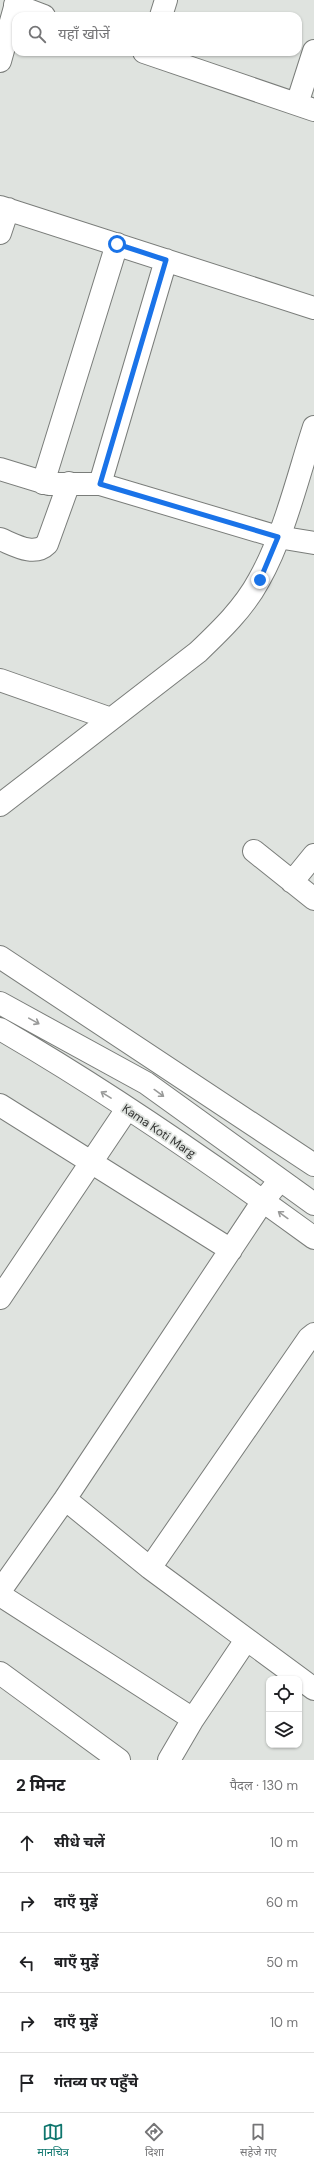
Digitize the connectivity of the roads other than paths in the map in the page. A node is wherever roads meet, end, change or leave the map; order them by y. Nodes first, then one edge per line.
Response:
1 (166, 0) edge
2 (16, 3) edge
3 (35, 12) edge
4 (162, 12) edge
5 (12, 17) edge
6 (314, 51) edge
7 (157, 56) edge
8 (0, 60) edge
9 (306, 107) edge
10 (4, 208) edge
11 (0, 233) edge
12 (117, 244) junction
13 (166, 260) junction
14 (314, 308) edge
15 (314, 428) edge
16 (0, 468) edge
17 (43, 483) junction
18 (69, 483) junction
19 (100, 484) junction
20 (278, 537) junction
21 (0, 540) edge
22 (314, 543) edge
23 (0, 680) edge
24 (111, 719) junction
25 (0, 805) edge
26 (254, 851) dead end
27 (314, 855) edge
28 (292, 882) junction
29 (314, 899) edge
30 (0, 957) edge
31 (0, 1002) edge
32 (0, 1029) edge
33 (0, 1104) edge
34 (127, 1109) junction
35 (92, 1161) junction
36 (314, 1165) edge
37 (280, 1180) junction
38 (313, 1200) edge
39 (263, 1201) junction
40 (314, 1238) edge
41 (231, 1250) junction
42 (0, 1298) edge
43 (314, 1334) edge
44 (65, 1499) junction
45 (150, 1568) junction
46 (0, 1591) edge
47 (0, 1595) edge
48 (246, 1640) junction
49 (0, 1673) edge
50 (314, 1689) edge
51 (193, 1719) junction
52 (119, 1760) edge
53 (169, 1760) edge

1 - 4 street
2 - 3 street
5 - 8 street
6 - 9 street
7 - 9 street
10 - 11 street
10 - 12 street
12 - 13 street
12 - 17 street
13 - 14 street
13 - 19 street
15 - 20 street
16 - 17 street
17 - 18 street
18 - 19 street
18 - 21 street
19 - 20 street
20 - 22 street
20 - 24 street
23 - 24 street
24 - 25 street
26 - 28 street
27 - 28 street
28 - 29 street
30 - 36 street
31 -> 37 street
34 -> 32 street, Kama Koti Marg
33 - 35 street
34 - 35 street
34 - 39 street, Kama Koti Marg
35 - 41 street
35 - 42 street
37 - 38 street
37 - 39 street
40 -> 39 street, Kama Koti Marg
39 - 41 street
41 - 44 street
43 - 45 street
44 - 45 street
44 - 46 street
45 - 48 street
47 - 51 street
48 - 50 street
48 - 51 street
49 - 52 street
51 - 53 street

